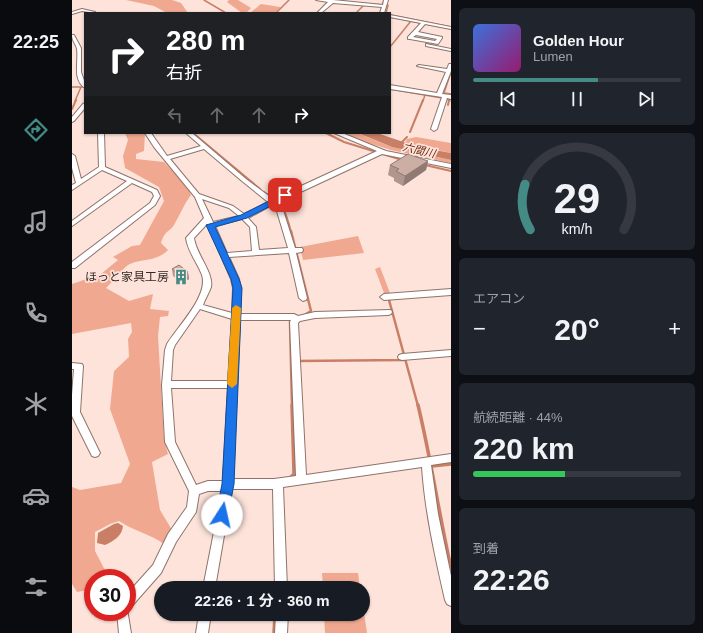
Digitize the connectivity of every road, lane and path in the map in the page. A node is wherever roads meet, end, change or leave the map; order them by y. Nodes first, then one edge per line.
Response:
1 (318, 0) edge
2 (332, 1) junction
3 (384, 4) edge
4 (90, 12) edge
5 (320, 12) edge
6 (72, 13) edge
7 (391, 16) edge
8 (424, 24) junction
9 (451, 28) edge
10 (418, 29) junction
11 (438, 32) dead end
12 (414, 33) junction
13 (72, 36) edge
14 (420, 44) dead end
15 (84, 46) edge
16 (79, 48) junction
17 (451, 50) edge
18 (75, 63) edge
19 (418, 66) dead end
20 (451, 66) edge
21 (449, 74) edge
22 (84, 85) edge
23 (391, 87) edge
24 (445, 97) edge
25 (84, 106) edge
26 (72, 110) edge
27 (79, 110) junction
28 (72, 120) edge
29 (434, 129) dead end
30 (101, 134) edge
31 (149, 134) edge
32 (190, 134) edge
33 (339, 134) edge
34 (205, 146) junction
35 (380, 153) junction
36 (72, 156) edge
37 (167, 158) junction
38 (451, 166) edge
39 (102, 168) junction
40 (131, 181) junction
41 (79, 183) junction
42 (72, 188) edge
43 (196, 195) junction
44 (275, 201) junction
45 (244, 217) junction
46 (209, 222) junction
47 (72, 224) edge
48 (296, 250) junction
49 (256, 253) junction
50 (224, 255) junction
51 (73, 263) edge
52 (451, 292) edge
53 (384, 297) dead end
54 (303, 298) dead end
55 (198, 306) junction
56 (388, 312) dead end
57 (236, 318) junction
58 (296, 318) junction
59 (451, 353) edge
60 (405, 357) dead end
61 (72, 366) edge
62 (232, 384) junction
63 (166, 385) junction
64 (73, 412) edge
65 (95, 453) dead end
66 (451, 458) edge
67 (429, 460) junction
68 (300, 481) junction
69 (278, 483) junction
70 (228, 485) junction
71 (194, 491) junction
72 (210, 581) edge
73 (281, 581) edge
74 (136, 593) edge
75 (451, 600) edge
76 (124, 621) edge
77 (204, 621) edge
78 (282, 621) edge
79 (126, 633) edge
80 (202, 633) edge
81 (281, 633) edge

1 - 2 street
2 - 3 street
2 - 5 street
4 - 6 street
7 - 8 street
8 - 9 street
8 - 10 street
10 - 11 street
10 - 12 street
12 - 12 street
13 - 16 street
14 - 17 street
15 - 16 street
16 - 18 street
18 - 22 street
19 - 21 street
20 - 21 street
21 - 24 street
23 - 24 street
24 - 29 street
25 - 27 street
26 - 27 street
27 - 28 street
30 - 39 street
31 - 37 street
32 - 34 street
33 - 35 street
34 - 37 street
34 - 44 street
35 - 38 street
35 - 44 street
36 - 41 street
37 - 43 street
39 - 40 street
39 - 41 street
40 - 47 street
40 - 51 street
41 - 42 street
43 - 45 street
43 - 46 street
44 - 45 street
44 - 48 street
45 - 46 street
45 - 49 street
46 - 50 street
46 - 55 street
48 - 49 street
48 - 54 street
49 - 50 street
50 - 57 street
52 - 53 street
55 - 57 street
55 - 63 street
56 - 58 street
57 - 58 street
57 - 62 street
58 - 68 street
59 - 60 street
61 - 64 street
62 - 63 street
62 - 70 street
63 - 71 street
64 - 65 street
66 - 67 street
67 - 68 street
67 - 75 street
68 - 69 street
69 - 70 street
69 - 73 street
70 - 71 street
70 - 72 street
71 - 74 street
76 - 79 street
77 - 80 street
78 - 81 street

